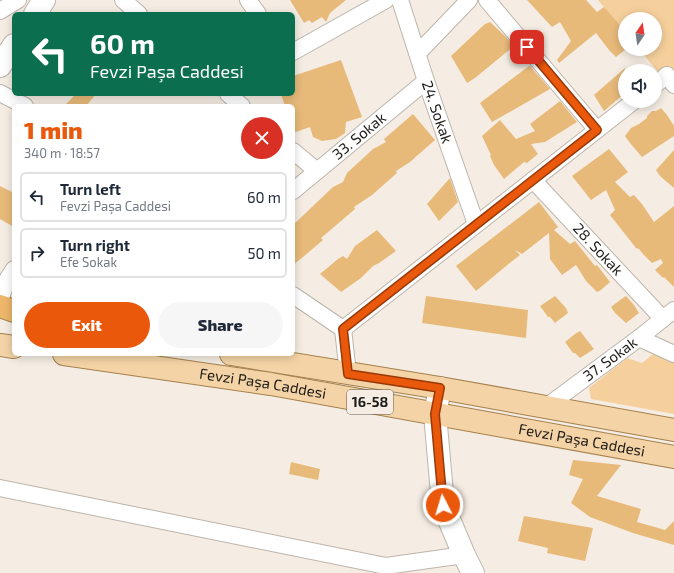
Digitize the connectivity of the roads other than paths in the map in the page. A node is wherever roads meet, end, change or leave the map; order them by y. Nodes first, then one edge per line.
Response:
1 (18, 0) edge
2 (44, 0) edge
3 (123, 0) edge
4 (248, 0) edge
5 (386, 0) edge
6 (400, 0) edge
7 (469, 0) edge
8 (487, 0) edge
9 (0, 11) edge
10 (36, 12) edge
11 (137, 12) edge
12 (257, 12) edge
13 (12, 48) edge
14 (295, 51) edge
15 (418, 52) junction
16 (0, 66) edge
17 (426, 81) junction
18 (0, 93) edge
19 (21, 104) edge
20 (625, 108) edge
21 (597, 130) junction
22 (295, 152) edge
23 (317, 171) junction
24 (533, 180) junction
25 (295, 189) edge
26 (476, 224) junction
27 (12, 272) edge
28 (295, 296) edge
29 (0, 300) edge
30 (0, 306) edge
31 (12, 310) edge
32 (668, 314) edge
33 (0, 315) edge
34 (12, 317) edge
35 (343, 329) junction
36 (639, 338) junction
37 (0, 345) edge
38 (12, 347) edge
39 (674, 354) edge
40 (78, 356) edge
41 (242, 356) edge
42 (348, 374) junction
43 (440, 388) junction
44 (546, 407) junction
45 (435, 414) junction
46 (674, 430) edge
47 (674, 456) edge
48 (0, 488) edge
49 (468, 564) edge
50 (385, 570) edge

1 - 9 street
2 - 10 street
3 - 11 street
4 - 12 street
5 - 14 street
6 - 15 street, 24. Sokak
7 - 15 street
8 - 21 street
13 - 16 street
15 - 17 street, 24. Sokak
17 - 23 street, 33. Sokak
17 - 26 street, 24. Sokak
18 - 19 street
20 - 21 street
21 - 24 street
22 - 23 street
23 - 25 street, 33. Sokak
24 - 26 street
24 - 32 street, 28. Sokak
26 - 35 street
27 - 29 street
28 - 35 street
30 - 31 highway
32 - 36 street, 37. Sokak
33 - 34 main road
35 - 42 street
36 - 39 street
36 - 44 street, 37. Sokak
37 - 38 main road
40 - 45 main road, Fevzi Paşa Caddesi / 16-58
41 - 42 main road, Fevzi Paşa Caddesi / 16-58
42 - 43 main road, Fevzi Paşa Caddesi / 16-58
43 - 44 main road, Fevzi Paşa Caddesi / 16-58
43 - 45 street
44 - 46 main road, Fevzi Paşa Caddesi / 16-58
45 - 47 main road, Fevzi Paşa Caddesi / 16-58
45 - 49 street
48 - 50 street
49 - 50 street

